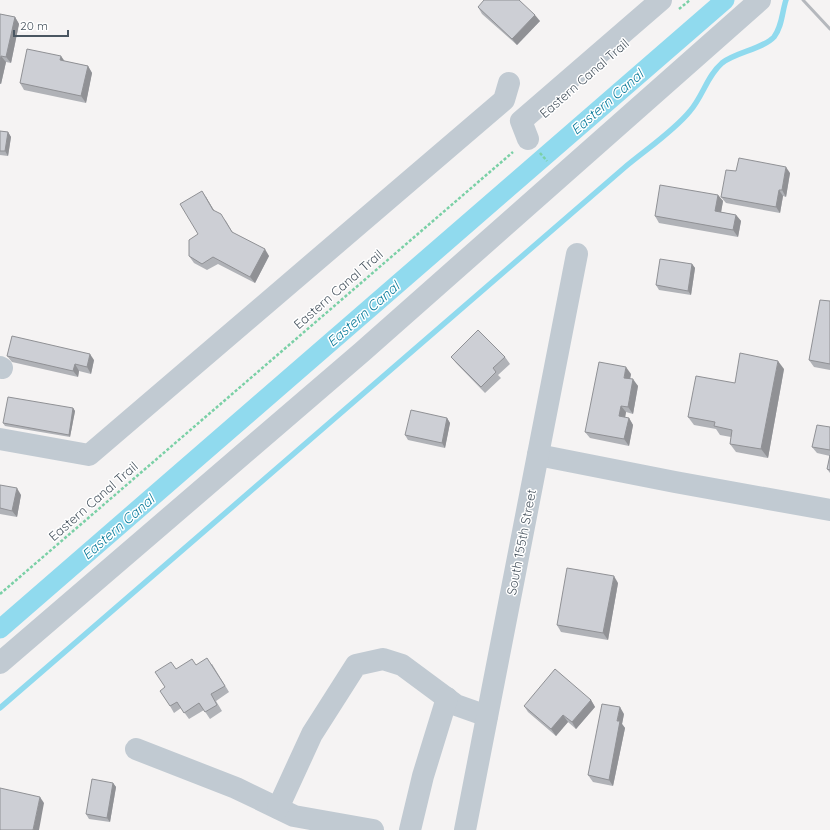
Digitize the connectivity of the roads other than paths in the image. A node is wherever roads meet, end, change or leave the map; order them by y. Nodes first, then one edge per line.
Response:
1 (760, 0) edge
2 (669, 5) edge
3 (509, 83) dead end
4 (528, 139) road end
5 (577, 254) dead end
6 (0, 439) edge
7 (538, 455) junction
8 (830, 510) edge
9 (0, 663) edge
10 (447, 698) junction
11 (487, 716) junction
12 (136, 749) dead end
13 (278, 808) junction
14 (373, 830) edge
15 (410, 830) edge
16 (465, 830) edge

1 - 9 street
2 - 4 street
3 - 6 street
5 - 7 street, South 155th Street
7 - 8 street
7 - 11 street, South 155th Street
10 - 11 street
10 - 13 street
10 - 15 street
11 - 16 street, South 155th Street
12 - 13 street
13 - 14 street

